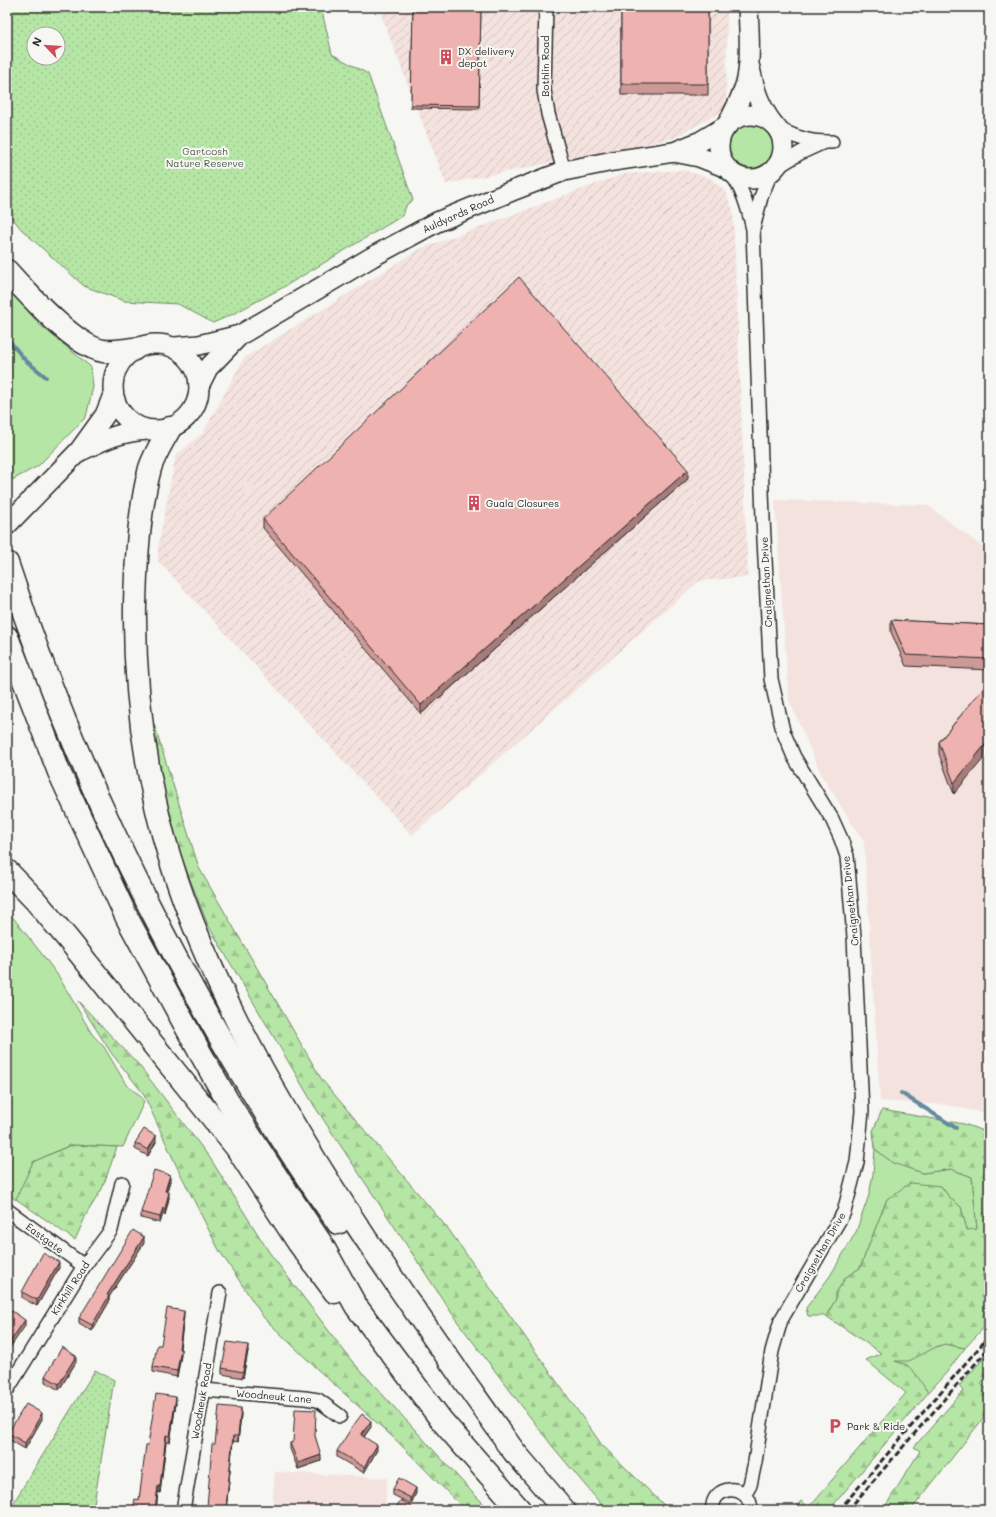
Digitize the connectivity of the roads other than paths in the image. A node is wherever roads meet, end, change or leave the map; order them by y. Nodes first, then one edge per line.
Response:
1 (546, 7) edge
2 (748, 7) edge
3 (749, 63) junction
4 (727, 125) junction
5 (774, 125) junction
6 (674, 152) junction
7 (729, 170) junction
8 (773, 170) junction
9 (564, 171) junction
10 (753, 229) junction
11 (7, 271) edge
12 (240, 334) junction
13 (175, 347) junction
14 (134, 349) junction
15 (199, 386) junction
16 (113, 395) junction
17 (160, 429) junction
18 (80, 451) junction
19 (7, 525) edge
20 (7, 563) edge
21 (7, 637) edge
22 (7, 871) edge
23 (122, 1183) dead end
24 (7, 1210) edge
25 (84, 1266) junction
26 (220, 1292) dead end
27 (7, 1390) edge
28 (203, 1390) junction
29 (340, 1416) dead end
30 (442, 1420) junction
31 (515, 1453) junction
32 (745, 1494) junction
33 (183, 1510) edge
34 (520, 1510) edge
35 (564, 1510) edge
36 (713, 1510) edge
37 (751, 1510) edge

1 - 9 street, Bothlin Road
2 - 3 street
3 - 4 street
3 - 5 street
4 - 5 street
4 - 6 street, Auldyards Road
4 - 7 street
5 - 8 street
5 - 8 street
6 - 7 street, Auldyards Road
6 - 9 street, Auldyards Road
7 - 8 street
7 - 10 street, Craignethan Drive
8 - 10 street, Craignethan Drive
9 - 12 street, Auldyards Road
10 - 32 street, Craignethan Drive
11 - 14 highway
12 - 13 street, Auldyards Road
12 - 15 street, Auldyards Road
13 - 14 street
13 - 15 street
14 - 16 street
15 - 17 street
16 - 17 street
16 - 18 street
17 - 18 street
17 - 31 highway
18 - 19 street
20 - 31 highway
21 - 30 highway
22 - 30 highway
23 - 25 street, Kirkhill Road
24 - 25 street, Eastgate
25 - 27 street, Kirkhill Road
26 - 28 street, Woodneuk Road
28 - 29 street, Woodneuk Lane
28 - 33 street, Woodneuk Road
30 - 34 highway
31 - 35 highway
32 - 36 street
32 - 37 street

